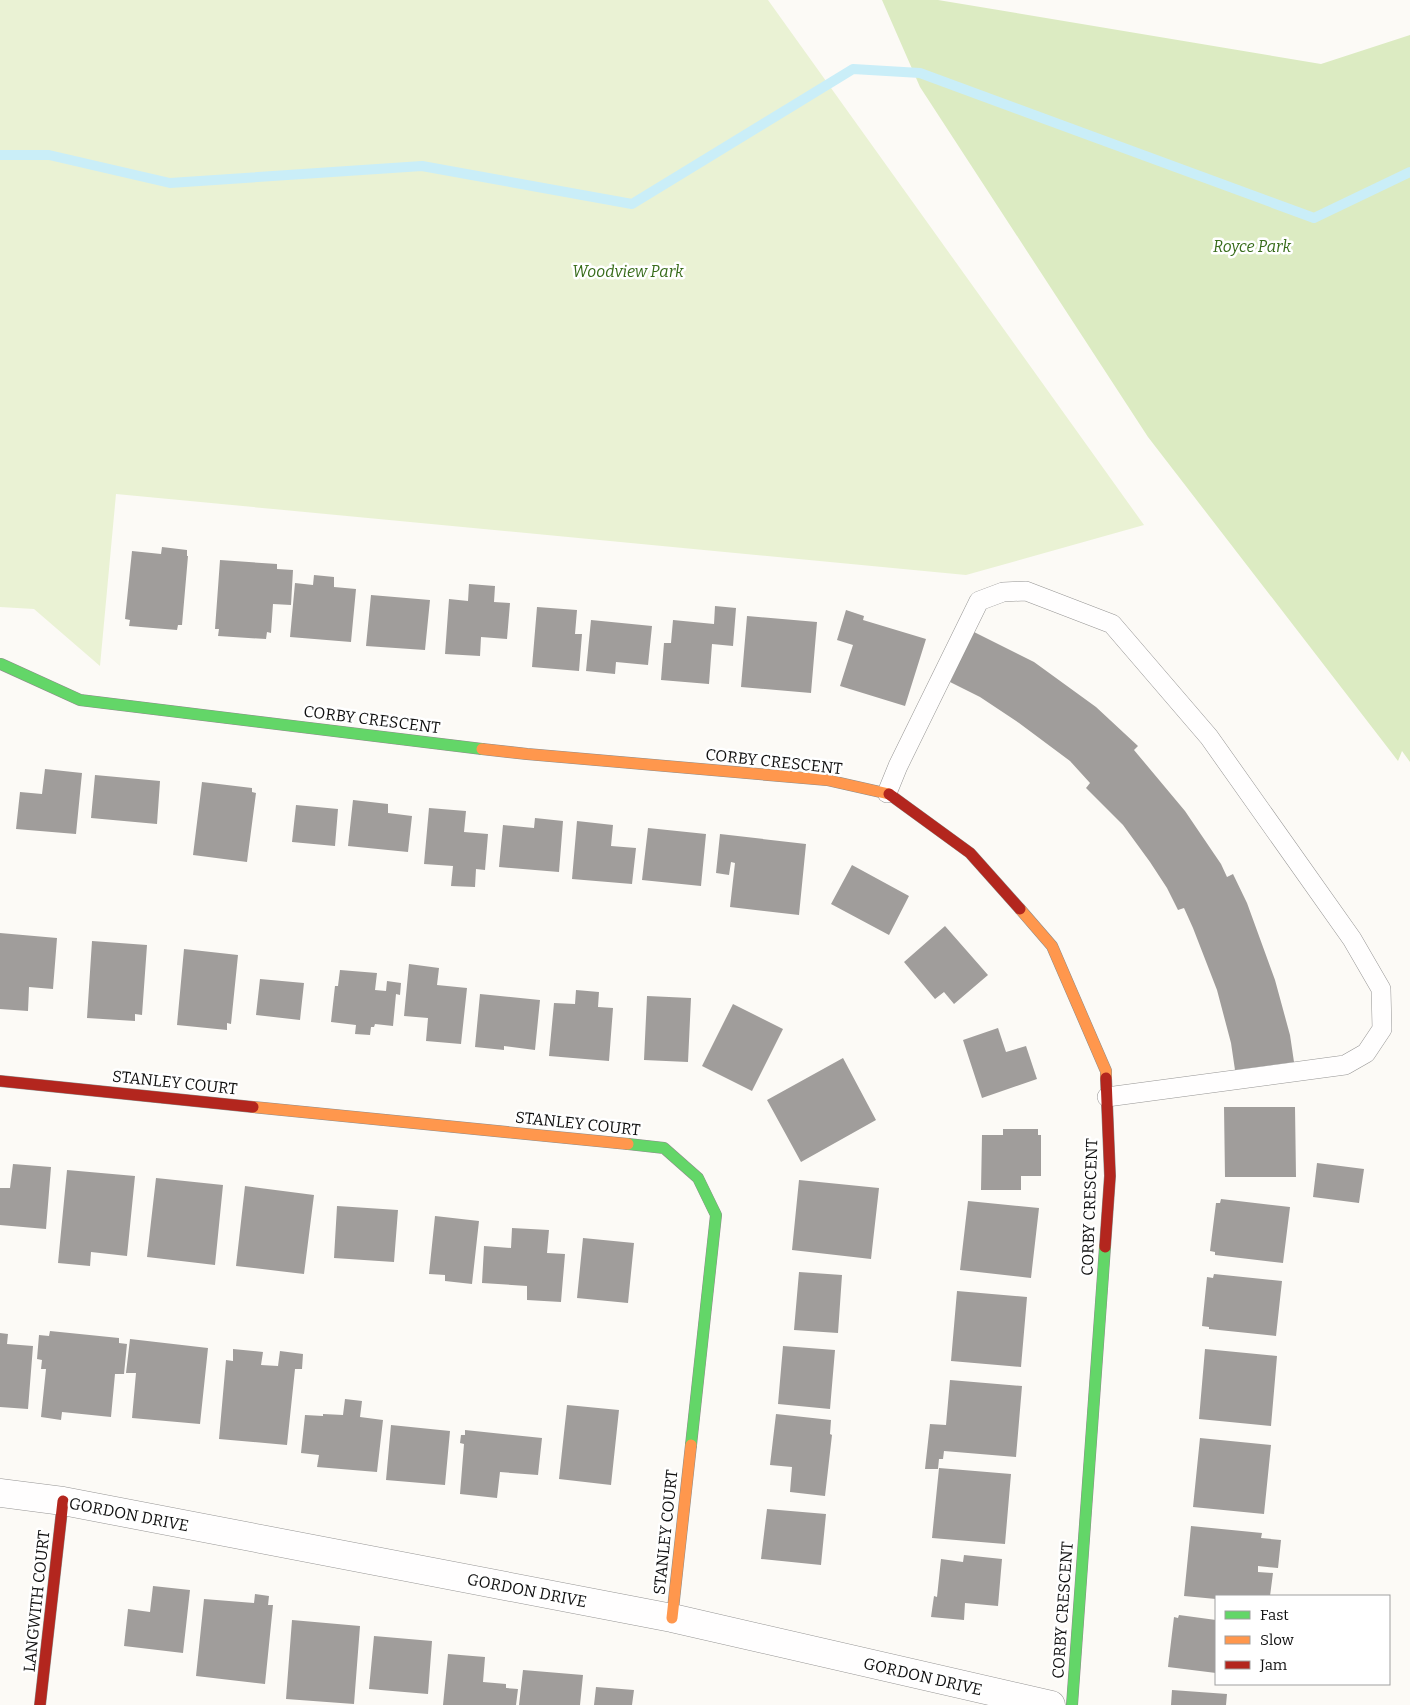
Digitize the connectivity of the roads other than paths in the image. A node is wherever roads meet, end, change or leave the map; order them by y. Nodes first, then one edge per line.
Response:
1 (1, 664) edge
2 (887, 793) junction
3 (0, 1081) edge
4 (1107, 1096) junction
5 (0, 1493) edge
6 (63, 1501) junction
7 (672, 1618) junction
8 (40, 1705) edge
9 (1050, 1705) edge
10 (1072, 1705) edge

1 - 2 street, CORBY CRESCENT
2 - 4 street, CORBY CRESCENT
2 - 4 lane
3 - 7 street, STANLEY COURT
4 - 10 street, CORBY CRESCENT
5 - 6 street, GORDON DRIVE
6 - 7 street, GORDON DRIVE
6 - 8 street, LANGWITH COURT
7 - 9 street, GORDON DRIVE

